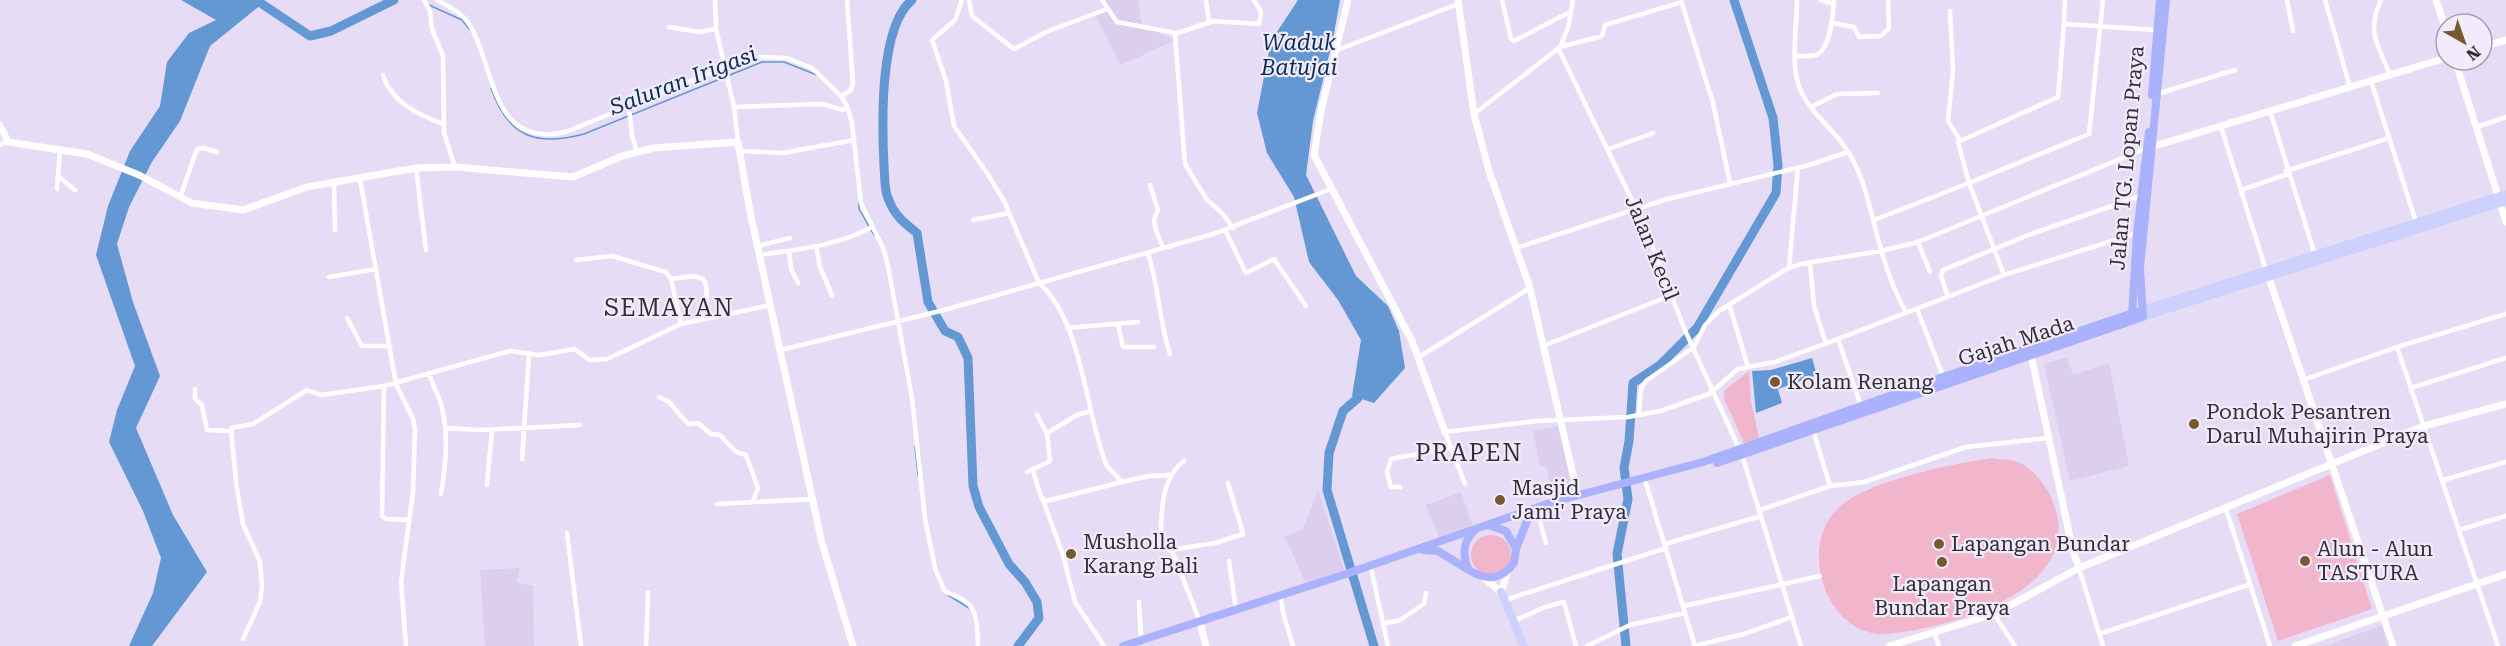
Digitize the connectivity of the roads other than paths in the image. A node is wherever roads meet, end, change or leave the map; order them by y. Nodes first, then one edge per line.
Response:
1 (437, 0) edge
2 (715, 0) edge
3 (847, 0) edge
4 (962, 0) edge
5 (969, 0) edge
6 (1102, 0) edge
7 (1206, 0) edge
8 (1254, 0) edge
9 (1348, 0) edge
10 (1502, 0) edge
11 (1573, 0) edge
12 (1797, 0) edge
13 (1821, 0) edge
14 (1888, 0) edge
15 (2065, 0) edge
16 (2103, 0) edge
17 (2160, 0) edge
18 (2166, 0) edge
19 (2287, 0) edge
20 (2325, 0) edge
21 (2382, 0) edge
22 (1682, 1) edge
23 (425, 2) edge
24 (1458, 2) edge
25 (1834, 2) edge
26 (1107, 9) junction
27 (1950, 11) dead end
28 (1570, 12) junction
29 (1209, 22) junction
30 (1833, 23) junction
31 (2064, 24) junction
32 (669, 27) dead end
33 (2101, 27) junction
34 (716, 28) junction
35 (2157, 30) junction
36 (2293, 31) dead end
37 (1176, 33) junction
38 (1559, 48) junction
39 (1337, 50) junction
40 (1796, 56) junction
41 (2434, 62) edge
42 (725, 68) junction
43 (2235, 70) dead end
44 (2459, 72) edge
45 (384, 75) dead end
46 (2390, 75) junction
47 (2371, 81) junction
48 (2350, 87) junction
49 (1878, 93) dead end
50 (2157, 94) junction
51 (841, 96) junction
52 (629, 107) junction
53 (734, 107) junction
54 (1811, 107) junction
55 (846, 109) junction
56 (2270, 111) junction
57 (1474, 114) junction
58 (2506, 117) edge
59 (443, 124) junction
60 (0, 125) edge
61 (2221, 127) junction
62 (2477, 127) junction
63 (1653, 133) dead end
64 (2389, 138) junction
65 (852, 140) junction
66 (1960, 140) junction
67 (738, 142) junction
68 (3, 143) edge
69 (2151, 147) junction
70 (60, 149) junction
71 (1609, 149) junction
72 (637, 151) junction
73 (740, 151) junction
74 (217, 152) dead end
75 (1848, 152) junction
76 (455, 167) junction
77 (1798, 167) junction
78 (416, 168) junction
79 (2287, 172) junction
80 (58, 176) junction
81 (360, 179) junction
82 (334, 182) junction
83 (1730, 183) junction
84 (1969, 183) junction
85 (1150, 185) dead end
86 (57, 189) dead end
87 (1331, 189) junction
88 (75, 190) dead end
89 (2241, 190) junction
90 (2141, 196) junction
91 (180, 198) junction
92 (2503, 198) edge
93 (1636, 208) junction
94 (1009, 213) junction
95 (1981, 216) junction
96 (973, 220) dead end
97 (1874, 220) junction
98 (2416, 222) junction
99 (2506, 222) edge
100 (870, 228) junction
101 (1233, 228) junction
102 (335, 230) dead end
103 (1225, 230) junction
104 (2137, 233) junction
105 (790, 238) dead end
106 (1918, 242) junction
107 (2365, 242) junction
108 (758, 246) junction
109 (816, 246) junction
110 (1163, 248) junction
111 (1516, 248) junction
112 (1994, 248) junction
113 (426, 250) dead end
114 (789, 251) junction
115 (1881, 252) junction
116 (1148, 253) junction
117 (760, 255) junction
118 (2315, 255) junction
119 (576, 260) dead end
120 (1810, 262) junction
121 (1789, 268) junction
122 (376, 269) junction
123 (1930, 272) dead end
124 (2267, 273) junction
125 (2004, 275) junction
126 (329, 277) dead end
127 (671, 279) junction
128 (798, 283) dead end
129 (1039, 283) junction
130 (1530, 288) junction
131 (832, 294) dead end
132 (1672, 295) junction
133 (1948, 297) junction
134 (1729, 304) junction
135 (771, 305) junction
136 (1306, 306) dead end
137 (1917, 309) junction
138 (1905, 313) junction
139 (2143, 313) junction
140 (2506, 314) edge
141 (2132, 317) junction
142 (347, 318) dead end
143 (708, 318) junction
144 (898, 321) junction
145 (1138, 322) dead end
146 (681, 324) junction
147 (1118, 324) junction
148 (1067, 328) junction
149 (1838, 339) junction
150 (1826, 344) junction
151 (1692, 345) junction
152 (390, 346) junction
153 (1543, 346) junction
154 (1154, 347) dead end
155 (2397, 347) junction
156 (781, 350) junction
157 (1170, 354) dead end
158 (530, 355) junction
159 (2031, 356) junction
160 (1419, 357) junction
161 (2506, 358) edge
162 (1748, 367) junction
163 (429, 373) junction
164 (1943, 377) junction
165 (2303, 380) junction
166 (396, 384) junction
167 (384, 387) junction
168 (2411, 388) junction
169 (195, 389) dead end
170 (1713, 391) junction
171 (659, 398) dead end
172 (2506, 404) edge
173 (1862, 409) junction
174 (1091, 411) junction
175 (1637, 415) junction
176 (1037, 416) dead end
177 (1562, 420) junction
178 (580, 425) dead end
179 (2424, 426) junction
180 (446, 428) junction
181 (524, 428) junction
182 (230, 430) junction
183 (492, 430) junction
184 (1813, 430) junction
185 (1446, 432) junction
186 (1047, 434) junction
187 (2049, 438) junction
188 (1452, 448) junction
189 (1741, 452) junction
190 (522, 459) dead end
191 (1184, 461) dead end
192 (2331, 462) junction
193 (2506, 462) edge
194 (1170, 475) junction
195 (2443, 480) junction
196 (1122, 483) junction
197 (1228, 483) dead end
198 (1636, 483) junction
199 (1646, 483) junction
200 (1465, 484) dead end
201 (487, 485) dead end
202 (1400, 486) dead end
203 (1830, 486) junction
204 (1621, 487) junction
205 (441, 494) dead end
206 (1578, 496) junction
207 (813, 499) junction
208 (1043, 500) junction
209 (753, 501) junction
210 (717, 504) dead end
211 (2226, 509) junction
212 (1537, 511) junction
213 (1760, 513) junction
214 (2506, 516) edge
215 (409, 520) junction
216 (1487, 526) junction
217 (1475, 530) junction
218 (2459, 530) junction
219 (567, 533) dead end
220 (1546, 543) dead end
221 (1666, 546) junction
222 (1516, 549) junction
223 (1170, 550) junction
224 (1229, 561) dead end
225 (2079, 567) junction
226 (1371, 568) junction
227 (1359, 570) junction
228 (1469, 570) junction
229 (1509, 570) junction
230 (2506, 574) edge
231 (1820, 576) dead end
232 (1340, 577) junction
233 (1483, 577) junction
234 (2477, 583) junction
235 (1782, 585) junction
236 (2248, 585) junction
237 (648, 592) dead end
238 (1426, 593) dead end
239 (1503, 596) junction
240 (1281, 597) junction
241 (1139, 602) dead end
242 (1684, 606) junction
243 (1236, 610) junction
244 (1685, 613) junction
245 (1994, 614) junction
246 (2382, 614) junction
247 (1792, 617) junction
248 (1514, 621) junction
249 (1200, 623) junction
250 (1383, 624) junction
251 (1934, 633) junction
252 (2099, 634) junction
253 (243, 639) dead end
254 (1138, 643) edge
255 (406, 646) edge
256 (581, 646) edge
257 (646, 646) edge
258 (853, 646) edge
259 (978, 646) edge
260 (1104, 646) edge
261 (1124, 646) edge
262 (1206, 646) edge
263 (1293, 646) edge
264 (1388, 646) edge
265 (1524, 646) edge
266 (1576, 646) edge
267 (1587, 646) edge
268 (1695, 646) edge
269 (1801, 646) edge
270 (1889, 646) edge
271 (1939, 646) edge
272 (2015, 646) edge
273 (2103, 646) edge
274 (2270, 646) edge
275 (2295, 646) edge
276 (2393, 646) edge
277 (2498, 646) edge

1 - 52 street
2 - 34 street
3 - 51 street
4 - 94 street
5 - 26 street
6 - 26 street
7 - 29 street
8 - 29 street
9 - 39 street
10 - 28 street
11 - 28 street
12 - 40 street
13 - 25 street
14 - 30 street
15 - 31 street
16 - 33 street
17 - 35 highway, Jalan TG. Lopan Praya
18 - 50 highway, Jalan TG. Lopan Praya
19 - 36 street
20 - 48 street
21 - 46 street
22 - 38 street
22 - 83 street
23 - 59 street
24 - 39 street
24 - 57 street
25 - 30 street
26 - 37 street
27 - 66 street
28 - 38 street
29 - 37 street
30 - 40 street
31 - 33 street
31 - 66 street
32 - 34 street
33 - 35 street
33 - 84 street
34 - 42 street
35 - 69 highway, Jalan TG. Lopan Praya
37 - 101 street
38 - 57 street
38 - 71 street, Jalan Kecil
39 - 87 street
40 - 54 street
41 - 46 street
42 - 51 street
42 - 52 street
42 - 53 street
43 - 50 street
44 - 62 street
45 - 59 street
46 - 47 street
47 - 48 street
47 - 64 street
48 - 56 street
49 - 54 street
50 - 69 highway, Jalan TG. Lopan Praya
51 - 55 street
52 - 72 street
53 - 55 street
53 - 67 street
54 - 75 street
55 - 65 street
56 - 61 street
56 - 79 street
57 - 111 street
58 - 62 street
59 - 76 street
60 - 68 street
61 - 69 street
61 - 89 street
62 - 92 street
63 - 71 street
64 - 79 street
64 - 98 street
65 - 73 street
65 - 100 street
66 - 84 street
67 - 72 street
67 - 73 street
68 - 70 street
69 - 90 highway, Jalan TG. Lopan Praya
69 - 95 street
69 - 139 highway, Jalan TG. Lopan Praya
70 - 80 street
70 - 91 street
71 - 93 street, Jalan Kecil
72 - 76 street
73 - 108 street
74 - 91 street
75 - 77 street
75 - 97 street
76 - 78 street
77 - 83 street
77 - 121 street
78 - 81 street
78 - 113 street
79 - 89 street
79 - 118 street
80 - 86 street
80 - 88 street
81 - 82 street
81 - 122 street
82 - 91 street
82 - 102 street
83 - 93 street
84 - 95 street
84 - 97 street
85 - 110 street
87 - 101 street
87 - 160 street
89 - 124 street
90 - 104 highway, Jalan TG. Lopan Praya
90 - 112 street
92 - 98 main road, Gajah Mada
92 - 99 street
92 - 107 main road, Gajah Mada
93 - 111 street
93 - 132 street, Jalan Kecil
94 - 96 street
94 - 129 street
95 - 106 street
95 - 112 street
97 - 115 street
98 - 107 main road, Gajah Mada
100 - 109 street
100 - 144 street
101 - 103 street
103 - 110 street
103 - 136 street
104 - 125 street
104 - 141 highway, Jalan TG. Lopan Praya
105 - 108 street
106 - 115 street
106 - 123 street
107 - 118 main road, Gajah Mada
107 - 124 main road, Gajah Mada
108 - 117 street
109 - 114 street
109 - 131 street
110 - 116 street
111 - 130 street
112 - 125 street
112 - 133 street
114 - 117 street
114 - 128 street
115 - 120 street
115 - 138 street
116 - 129 street
116 - 157 street
117 - 135 street
118 - 124 main road, Gajah Mada
119 - 127 street
120 - 121 street
120 - 150 street
121 - 134 street
122 - 126 street
122 - 152 street
124 - 139 main road, Gajah Mada
124 - 165 street
125 - 133 street
127 - 143 street
127 - 146 street
129 - 144 street
129 - 148 street
130 - 153 street
130 - 160 street
132 - 151 street, Jalan Kecil
132 - 153 street
133 - 137 street
134 - 151 street
134 - 162 street
135 - 143 street
135 - 156 street
137 - 138 street
137 - 164 street
138 - 149 street
139 - 141 highway, Gajah Mada
140 - 155 street
141 - 159 highway, Gajah Mada
141 - 164 highway, Gajah Mada
142 - 152 street
143 - 146 street
144 - 156 street
144 - 259 street
145 - 147 street
146 - 158 street
147 - 148 street
147 - 154 street
148 - 174 street
149 - 150 street
149 - 173 street
150 - 162 street
151 - 170 street, Jalan Kecil
151 - 175 street
152 - 166 street
153 - 177 street
155 - 165 street
155 - 168 street
156 - 207 street
158 - 163 street
158 - 181 street
159 - 173 highway, Gajah Mada
159 - 187 street
160 - 185 street
161 - 168 street
162 - 170 street
163 - 166 street
163 - 180 street
164 - 173 highway, Gajah Mada
165 - 192 street
166 - 167 street
166 - 215 street
167 - 182 street
167 - 215 street
168 - 179 street
169 - 182 street
170 - 175 street
170 - 189 street, Jalan Kecil
171 - 209 street
172 - 179 street
173 - 184 highway, Gajah Mada
173 - 189 highway, Gajah Mada
174 - 186 street
174 - 196 street
175 - 177 street
176 - 186 street
177 - 185 street
177 - 206 street
178 - 181 street
179 - 192 street
179 - 195 street
180 - 183 street
180 - 205 street
181 - 183 street
181 - 190 street
182 - 253 street
183 - 201 street
184 - 189 highway, Gajah Mada
184 - 203 street
185 - 188 street
186 - 208 street
187 - 203 street
187 - 225 street
188 - 200 street
188 - 202 street
189 - 198 highway, Gajah Mada
189 - 199 highway, Gajah Mada
189 - 213 street, Jalan Kecil
191 - 194 street
192 - 211 street
192 - 246 street
193 - 195 street
194 - 196 street
194 - 223 street
195 - 218 street
196 - 208 street
197 - 223 street
198 - 199 highway, Gajah Mada
198 - 204 highway
199 - 221 street
203 - 213 street
204 - 206 highway
204 - 212 highway
206 - 216 highway
207 - 209 street
207 - 258 street
208 - 260 street
209 - 210 street
211 - 225 street
211 - 236 street
212 - 220 street
212 - 222 highway
213 - 221 street
213 - 235 street, Jalan Kecil
214 - 218 street
215 - 255 street
216 - 217 highway
216 - 222 highway
217 - 227 highway
217 - 228 highway
218 - 234 street
219 - 256 street
221 - 239 street
221 - 242 street
222 - 229 highway
223 - 249 street
224 - 243 street
225 - 245 street
225 - 252 street
226 - 227 highway
226 - 228 highway
226 - 250 street
227 - 232 highway
228 - 233 highway
229 - 233 highway
229 - 239 street
230 - 234 street
231 - 235 street
232 - 240 highway
232 - 243 highway
233 - 239 street
234 - 246 street
234 - 277 street
235 - 242 street
235 - 247 street, Jalan Kecil
236 - 252 street
236 - 274 street
237 - 257 street
238 - 250 street
239 - 248 main road
240 - 249 highway
240 - 263 street
241 - 254 street
242 - 244 street
243 - 249 highway
244 - 267 street
244 - 268 street
245 - 251 street
245 - 272 street
246 - 275 street
246 - 276 street
247 - 268 street
247 - 269 street, Jalan Kecil
248 - 265 main road
248 - 266 street
249 - 254 highway
249 - 262 street
250 - 264 street
251 - 270 street
251 - 271 street
252 - 273 street
254 - 261 highway

